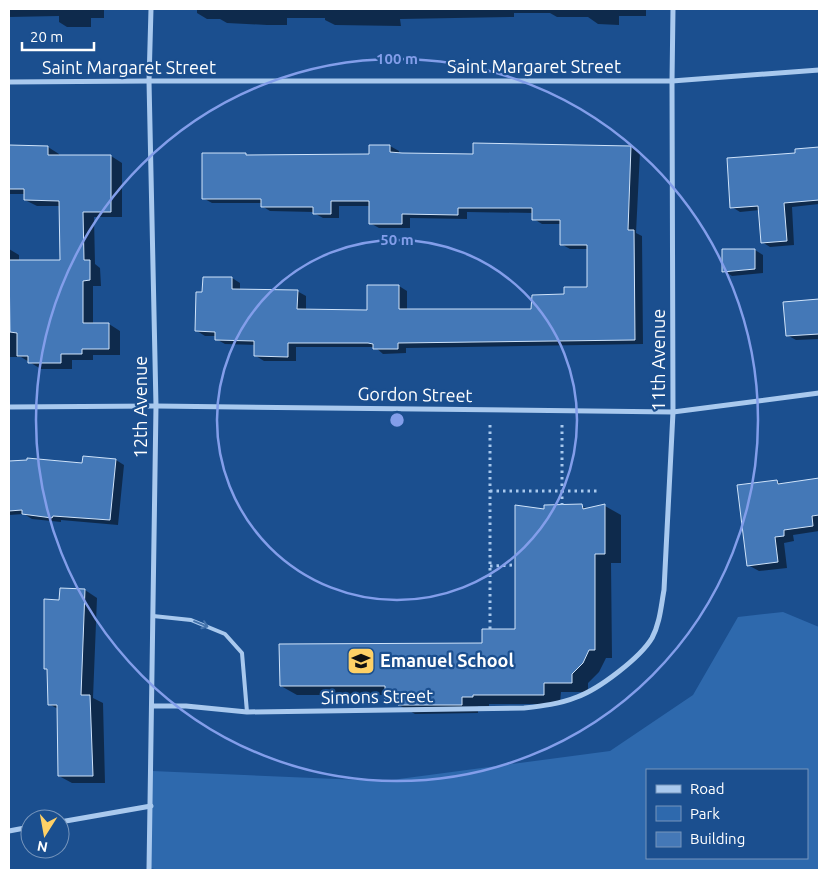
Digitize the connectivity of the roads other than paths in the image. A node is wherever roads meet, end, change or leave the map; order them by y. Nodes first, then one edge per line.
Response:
1 (151, 9) edge
2 (674, 9) edge
3 (819, 70) edge
4 (149, 81) junction
5 (672, 81) junction
6 (9, 82) edge
7 (819, 393) edge
8 (156, 406) junction
9 (9, 407) edge
10 (673, 412) junction
11 (153, 616) junction
12 (598, 685) joint
13 (152, 706) junction
14 (247, 712) junction
15 (151, 806) junction
16 (70, 820) edge
17 (149, 870) edge

1 - 4 street, 12th Avenue
2 - 5 street, 11th Avenue
3 - 5 street, Saint Margaret Street
4 - 5 street, Saint Margaret Street
4 - 6 street, Saint Margaret Street
4 - 8 street, 12th Avenue
5 - 10 street, 11th Avenue
7 - 10 street, Gordon Street
8 - 9 street, Gordon Street
8 - 10 street, Gordon Street
8 - 11 street, 12th Avenue
10 - 12 street, 11th Avenue
11 - 13 street, 12th Avenue
11 -> 14 lane
12 - 14 street, Simons Street
13 - 14 street, Simons Street
13 - 15 street, 12th Avenue
15 - 16 street
15 - 17 street, 12th Avenue

